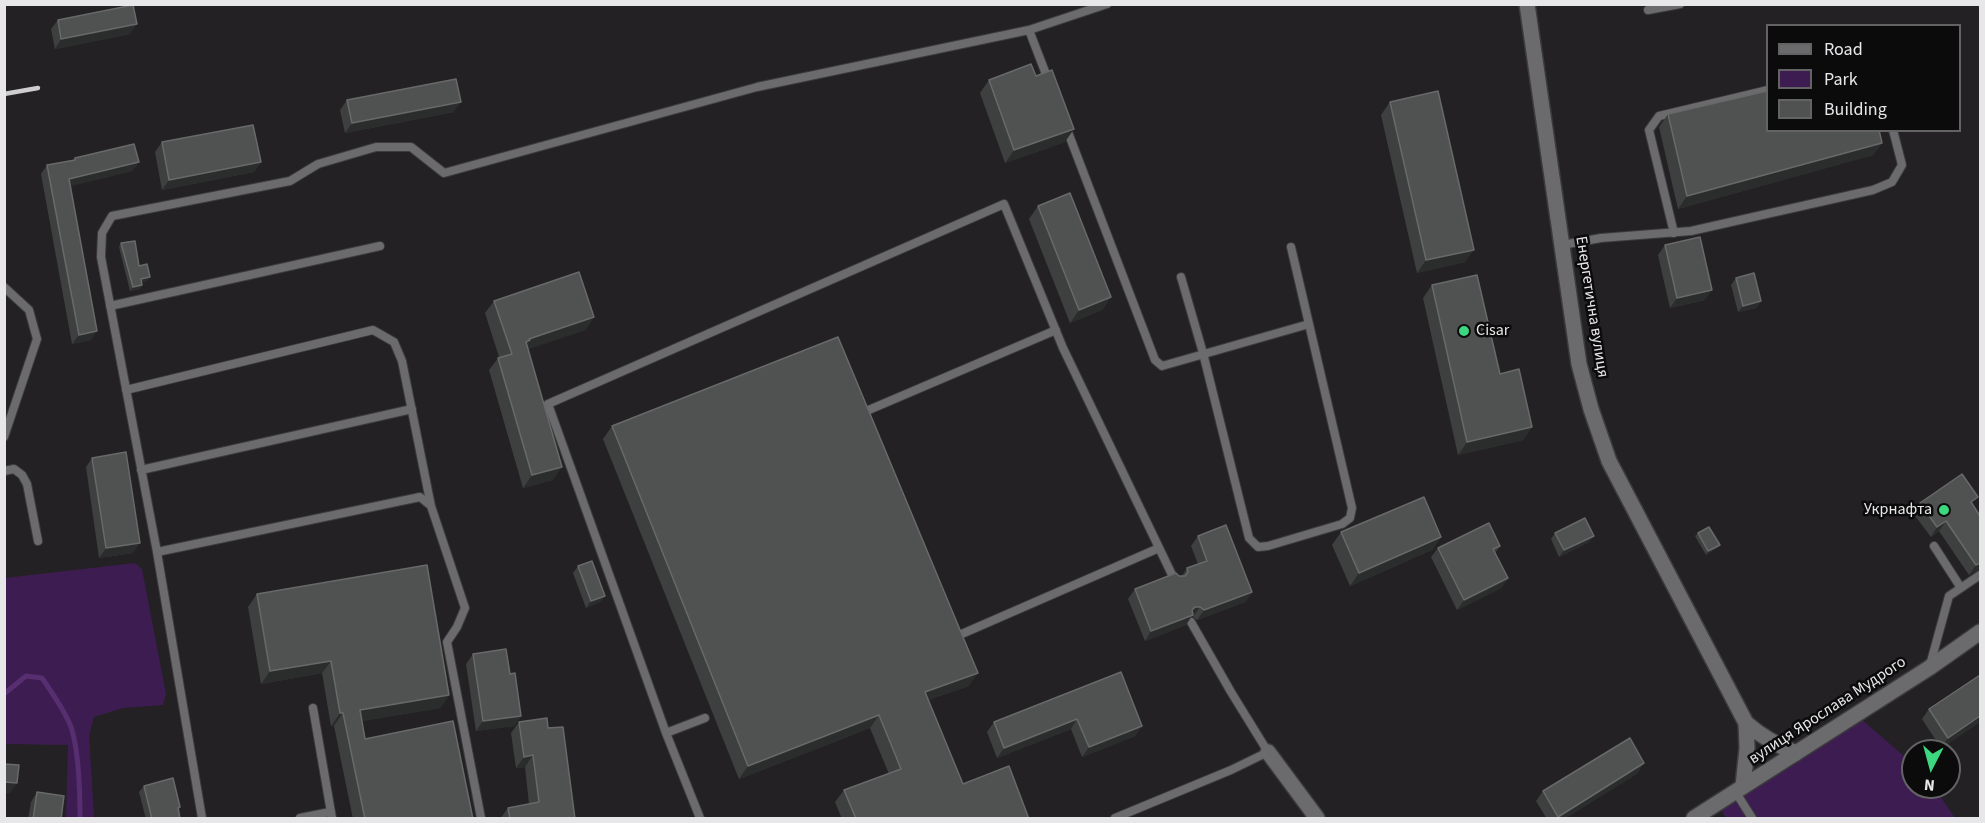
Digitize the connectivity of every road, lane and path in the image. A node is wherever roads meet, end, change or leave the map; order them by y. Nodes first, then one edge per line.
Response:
1 (1107, 4) edge
2 (1527, 4) edge
3 (1680, 4) edge
4 (1648, 10) dead end
5 (1029, 30) junction
6 (1766, 90) edge
7 (1054, 96) edge
8 (1062, 118) edge
9 (1894, 132) edge
10 (1674, 234) junction
11 (1562, 244) junction
12 (380, 246) dead end
13 (1291, 247) dead end
14 (1181, 277) dead end
15 (4, 287) edge
16 (110, 306) junction
17 (1309, 324) junction
18 (1056, 330) junction
19 (1203, 353) junction
20 (126, 390) junction
21 (412, 409) junction
22 (864, 412) edge
23 (4, 437) edge
24 (141, 470) junction
25 (4, 471) edge
26 (431, 506) junction
27 (38, 541) dead end
28 (1934, 546) dead end
29 (1159, 548) junction
30 (157, 552) junction
31 (1980, 575) edge
32 (1175, 580) edge
33 (1961, 588) junction
34 (1191, 622) edge
35 (1980, 632) edge
36 (964, 633) edge
37 (1929, 668) junction
38 (313, 708) dead end
39 (705, 718) dead end
40 (1746, 723) junction
41 (666, 733) junction
42 (1268, 752) junction
43 (1796, 753) junction
44 (1739, 789) junction
45 (331, 815) edge
46 (202, 819) edge
47 (300, 819) edge
48 (481, 819) edge
49 (699, 819) edge
50 (1115, 819) edge
51 (1317, 819) edge
52 (1694, 819) edge
53 (1752, 819) edge

1 - 5 lane
2 - 11 street, Енергетична вулиця
3 - 4 lane
5 - 7 lane
5 - 16 lane
6 - 10 lane
8 - 19 lane
9 - 10 lane
10 - 11 lane
11 - 40 street, Енергетична вулиця
12 - 16 lane
13 - 17 lane
14 - 19 lane
15 - 23 lane
16 - 20 lane
17 - 19 lane
17 - 19 lane
18 - 22 lane
18 - 29 lane
18 - 41 lane
20 - 21 lane
20 - 24 lane
21 - 24 lane
21 - 26 lane
24 - 30 lane
25 - 27 lane
26 - 30 lane
26 - 48 lane
28 - 33 lane
29 - 32 lane
29 - 36 lane
30 - 46 lane
31 - 33 lane
33 - 37 lane
34 - 42 lane
35 - 37 street, вулиця Ярослава Мудрого
37 - 43 street, вулиця Ярослава Мудрого
38 - 45 lane
39 - 41 lane
40 - 43 street, Енергетична вулиця
40 - 44 street, Енергетична вулиця
41 - 49 lane
42 - 50 lane
42 - 51 street
43 - 44 street, вулиця Ярослава Мудрого
44 - 52 street, вулиця Ярослава Мудрого
44 - 53 lane
45 - 47 lane

